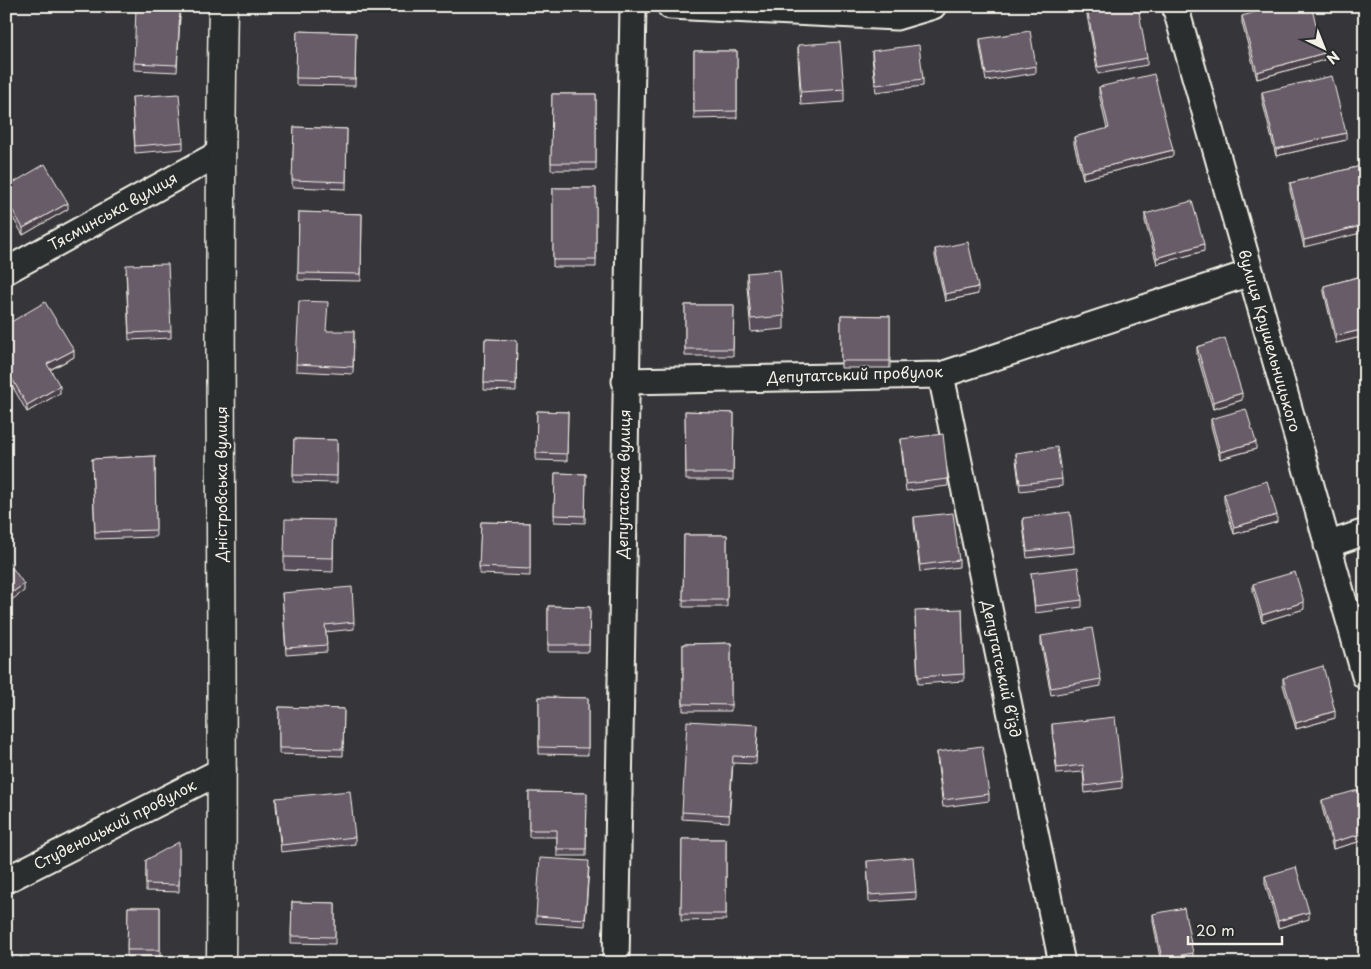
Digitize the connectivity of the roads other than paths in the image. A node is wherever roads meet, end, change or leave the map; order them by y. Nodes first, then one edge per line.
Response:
1 (223, 6) edge
2 (633, 6) edge
3 (670, 6) edge
4 (933, 6) edge
5 (1175, 6) edge
6 (220, 153) junction
7 (6, 271) edge
8 (1250, 274) junction
9 (941, 375) junction
10 (625, 380) junction
11 (1365, 532) edge
12 (1327, 545) junction
13 (1365, 676) edge
14 (223, 770) junction
15 (6, 880) edge
16 (221, 963) edge
17 (616, 963) edge
18 (1062, 963) edge

1 - 6 street, Дністровська вулиця
2 - 10 street, Депутатська вулиця
3 - 4 street
5 - 8 street, вулиця Крушельницького
6 - 7 street, Тясминська вулиця
6 - 14 street, Дністровська вулиця
8 - 9 street, Депутатський провулок
8 - 12 street, вулиця Крушельницького
9 - 10 street, Депутатський провулок
9 - 18 street, Депутатський в’їзд
10 - 17 street, Депутатська вулиця
11 - 12 street
12 - 13 street, вулиця Крушельницького
14 - 15 street, Студеноцький провулок
14 - 16 street, Дністровська вулиця

